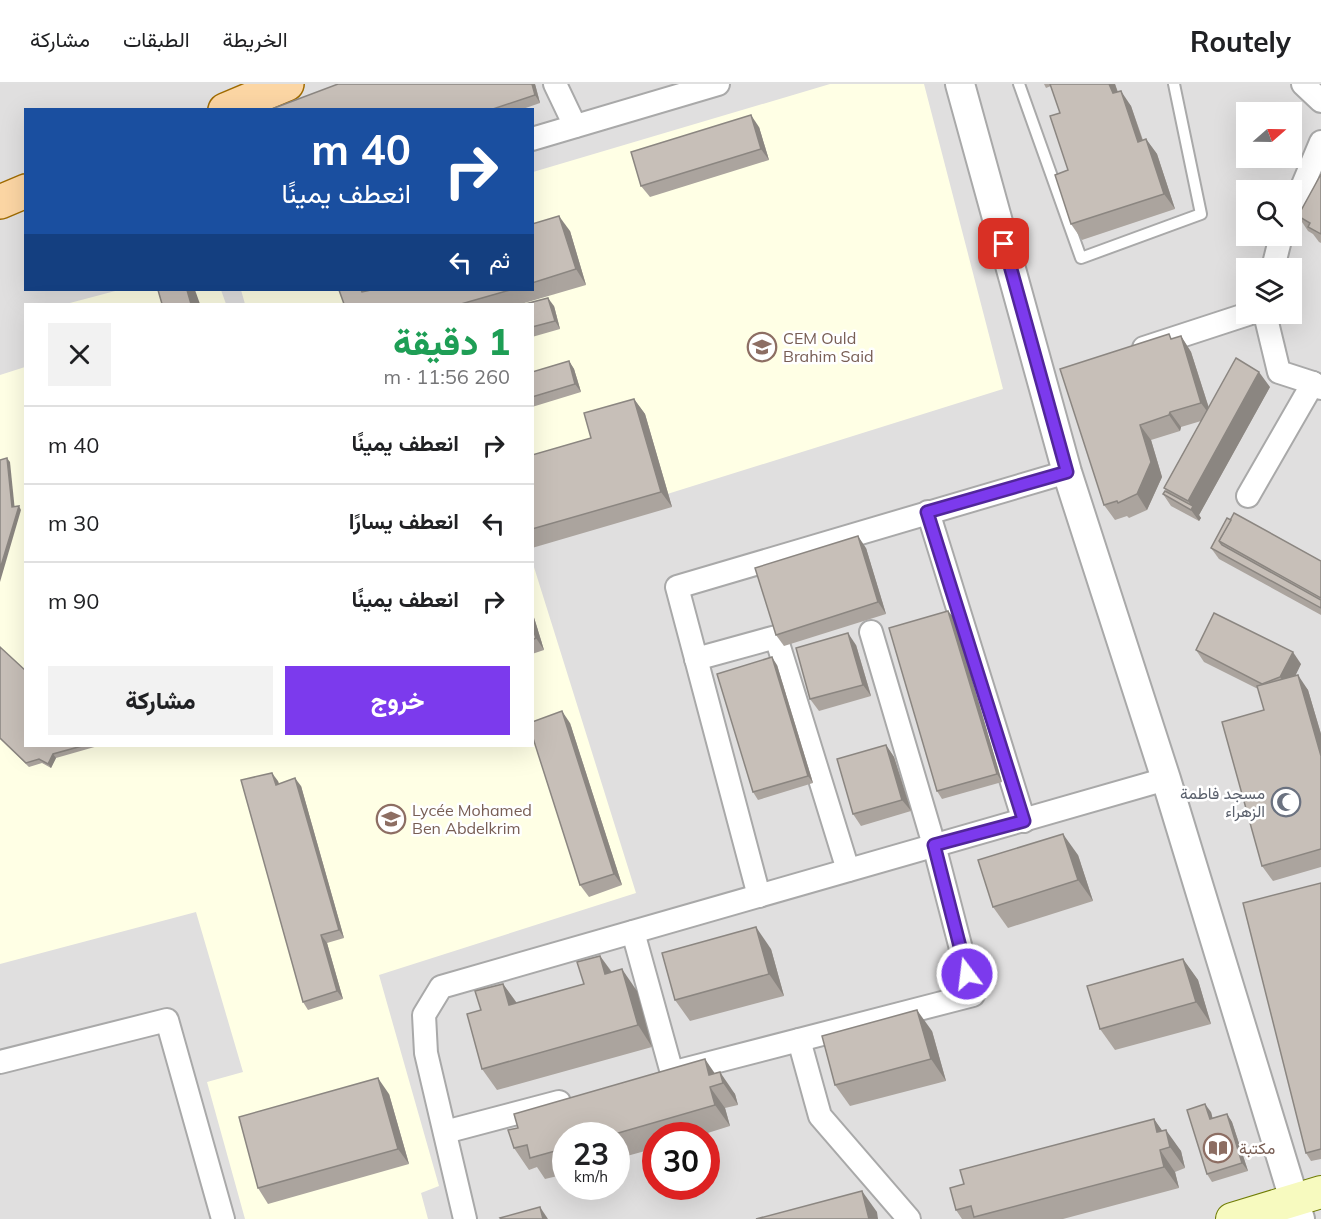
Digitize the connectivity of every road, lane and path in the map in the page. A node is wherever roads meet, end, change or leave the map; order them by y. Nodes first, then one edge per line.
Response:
1 (287, 84) edge
2 (555, 84) edge
3 (718, 84) edge
4 (960, 84) edge
5 (1019, 84) edge
6 (1174, 84) edge
7 (1303, 84) edge
8 (1321, 101) edge
9 (230, 108) edge
10 (575, 126) junction
11 (534, 138) edge
12 (1321, 142) edge
13 (1302, 187) edge
14 (24, 192) edge
15 (0, 202) edge
16 (1236, 318) edge
17 (1267, 324) edge
18 (1128, 353) edge
19 (1317, 386) edge
20 (1067, 472) junction
21 (1248, 496) dead end
22 (927, 512) junction
23 (872, 632) dead end
24 (696, 659) junction
25 (1166, 779) junction
26 (1024, 821) junction
27 (934, 845) junction
28 (848, 870) junction
29 (759, 896) junction
30 (633, 932) junction
31 (799, 1040) junction
32 (0, 1062) edge
33 (672, 1073) junction
34 (649, 1079) edge
35 (581, 1096) edge
36 (445, 1132) junction
37 (1305, 1204) edge
38 (223, 1219) edge
39 (465, 1219) edge
40 (909, 1219) edge
41 (1232, 1219) edge

1 - 9 main road
2 - 10 street
3 - 10 street
4 - 20 street
5 - 6 lane
7 - 8 street
10 - 11 street
12 - 13 street
14 - 15 main road
16 - 18 street
17 - 19 street
19 - 21 street
20 - 22 street
20 - 25 street
22 - 24 street
22 - 26 street
23 - 27 street
24 - 28 street
24 - 29 street
25 - 26 street
25 - 37 street
26 - 27 street
27 - 28 street
27 - 31 street
28 - 29 street
29 - 30 street
30 - 33 street
30 - 36 street
31 - 33 street
31 - 40 street
32 - 38 street
33 - 34 street
35 - 36 street
36 - 39 street
37 - 41 main road

